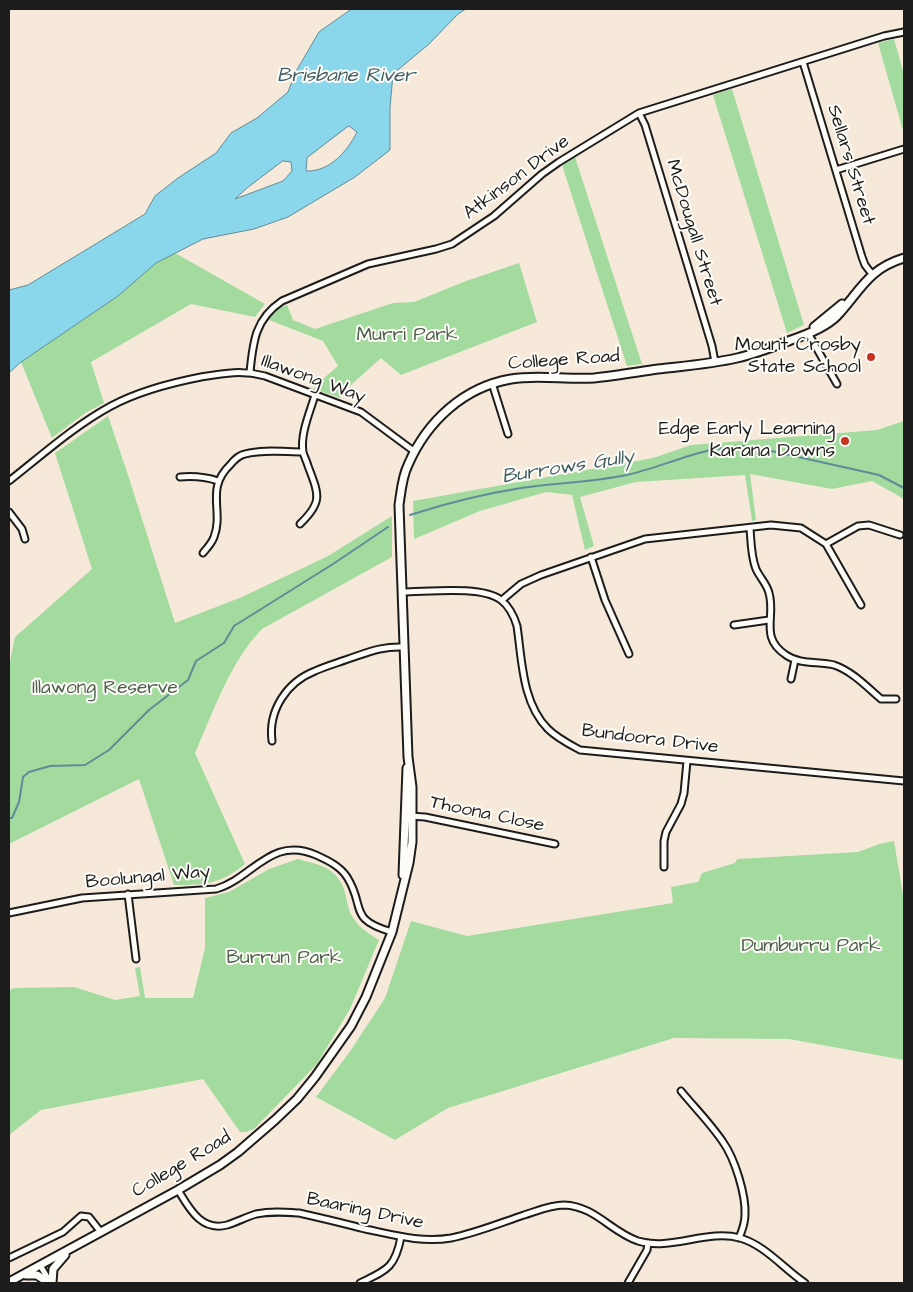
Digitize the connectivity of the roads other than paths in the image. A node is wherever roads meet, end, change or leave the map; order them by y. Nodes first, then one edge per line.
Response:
1 (904, 32) edge
2 (803, 62) junction
3 (639, 113) junction
4 (904, 149) edge
5 (836, 170) junction
6 (904, 258) edge
7 (872, 274) junction
8 (808, 333) junction
9 (715, 362) junction
10 (250, 372) junction
11 (492, 383) junction
12 (838, 384) dead end
13 (315, 395) junction
14 (508, 434) dead end
15 (303, 452) junction
16 (415, 452) junction
17 (180, 477) dead end
18 (9, 481) edge
19 (218, 481) junction
20 (9, 512) edge
21 (300, 524) dead end
22 (750, 528) junction
23 (900, 535) dead end
24 (25, 539) dead end
25 (826, 544) junction
26 (203, 552) dead end
27 (591, 557) junction
28 (402, 592) junction
29 (502, 600) junction
30 (861, 605) dead end
31 (769, 620) junction
32 (734, 625) dead end
33 (404, 647) junction
34 (629, 654) dead end
35 (795, 660) junction
36 (790, 679) dead end
37 (896, 699) dead end
38 (272, 741) dead end
39 (687, 761) junction
40 (904, 782) edge
41 (409, 816) junction
42 (555, 844) dead end
43 (664, 867) dead end
44 (128, 894) junction
45 (9, 913) edge
46 (392, 932) junction
47 (136, 959) dead end
48 (681, 1091) dead end
49 (178, 1190) junction
50 (100, 1231) junction
51 (400, 1237) junction
52 (739, 1238) junction
53 (648, 1243) junction
54 (68, 1251) junction
55 (9, 1258) edge
56 (40, 1265) junction
57 (23, 1275) junction
58 (9, 1282) edge
59 (50, 1283) edge
60 (360, 1283) edge
61 (628, 1283) edge
62 (805, 1283) edge

1 - 2 street, Atkinson Drive
2 - 3 street, Atkinson Drive
2 - 5 street, Sellars Street
3 - 9 street, McDougall Street
3 - 10 street, Atkinson Drive
4 - 5 street
5 - 7 street, Sellars Street
6 - 7 main road, College Road
7 - 8 main road, College Road
8 - 9 main road, College Road
8 - 12 street
9 - 11 main road, College Road
10 - 13 street, Illawong Way
10 - 18 street, Illawong Way
11 - 14 street
11 - 16 main road, College Road
13 - 15 street
13 - 16 street, Illawong Way
15 - 19 street
15 - 21 street
16 - 28 main road, College Road
17 - 19 street
19 - 26 street
20 - 24 street
22 - 25 street
22 - 27 street
22 - 31 street
23 - 25 street
25 - 30 street
27 - 29 street
27 - 34 street
28 - 29 street
28 - 33 main road, College Road
29 - 39 street, Bundoora Drive
31 - 32 street
31 - 35 street
33 - 38 street
33 - 41 main road, College Road
35 - 36 street
35 - 37 street
39 - 40 street, Bundoora Drive
39 - 43 street
41 - 42 street, Thoona Close
41 - 46 main road, College Road
44 - 45 street, Boolungal Way
44 - 46 street, Boolungal Way
44 - 47 street
46 - 49 main road, College Road
48 - 52 street
49 - 50 main road, College Road
49 - 51 street, Baaring Drive
50 - 54 main road, College Road
50 - 55 street
51 - 53 street, Baaring Drive
51 - 60 street
52 - 53 street, Baaring Drive
52 - 62 street, Baaring Drive
53 - 61 street
54 - 56 main road, College Road
54 - 59 main road
56 - 57 main road, College Road
56 - 59 street
57 - 58 main road, College Road
57 - 59 main road

